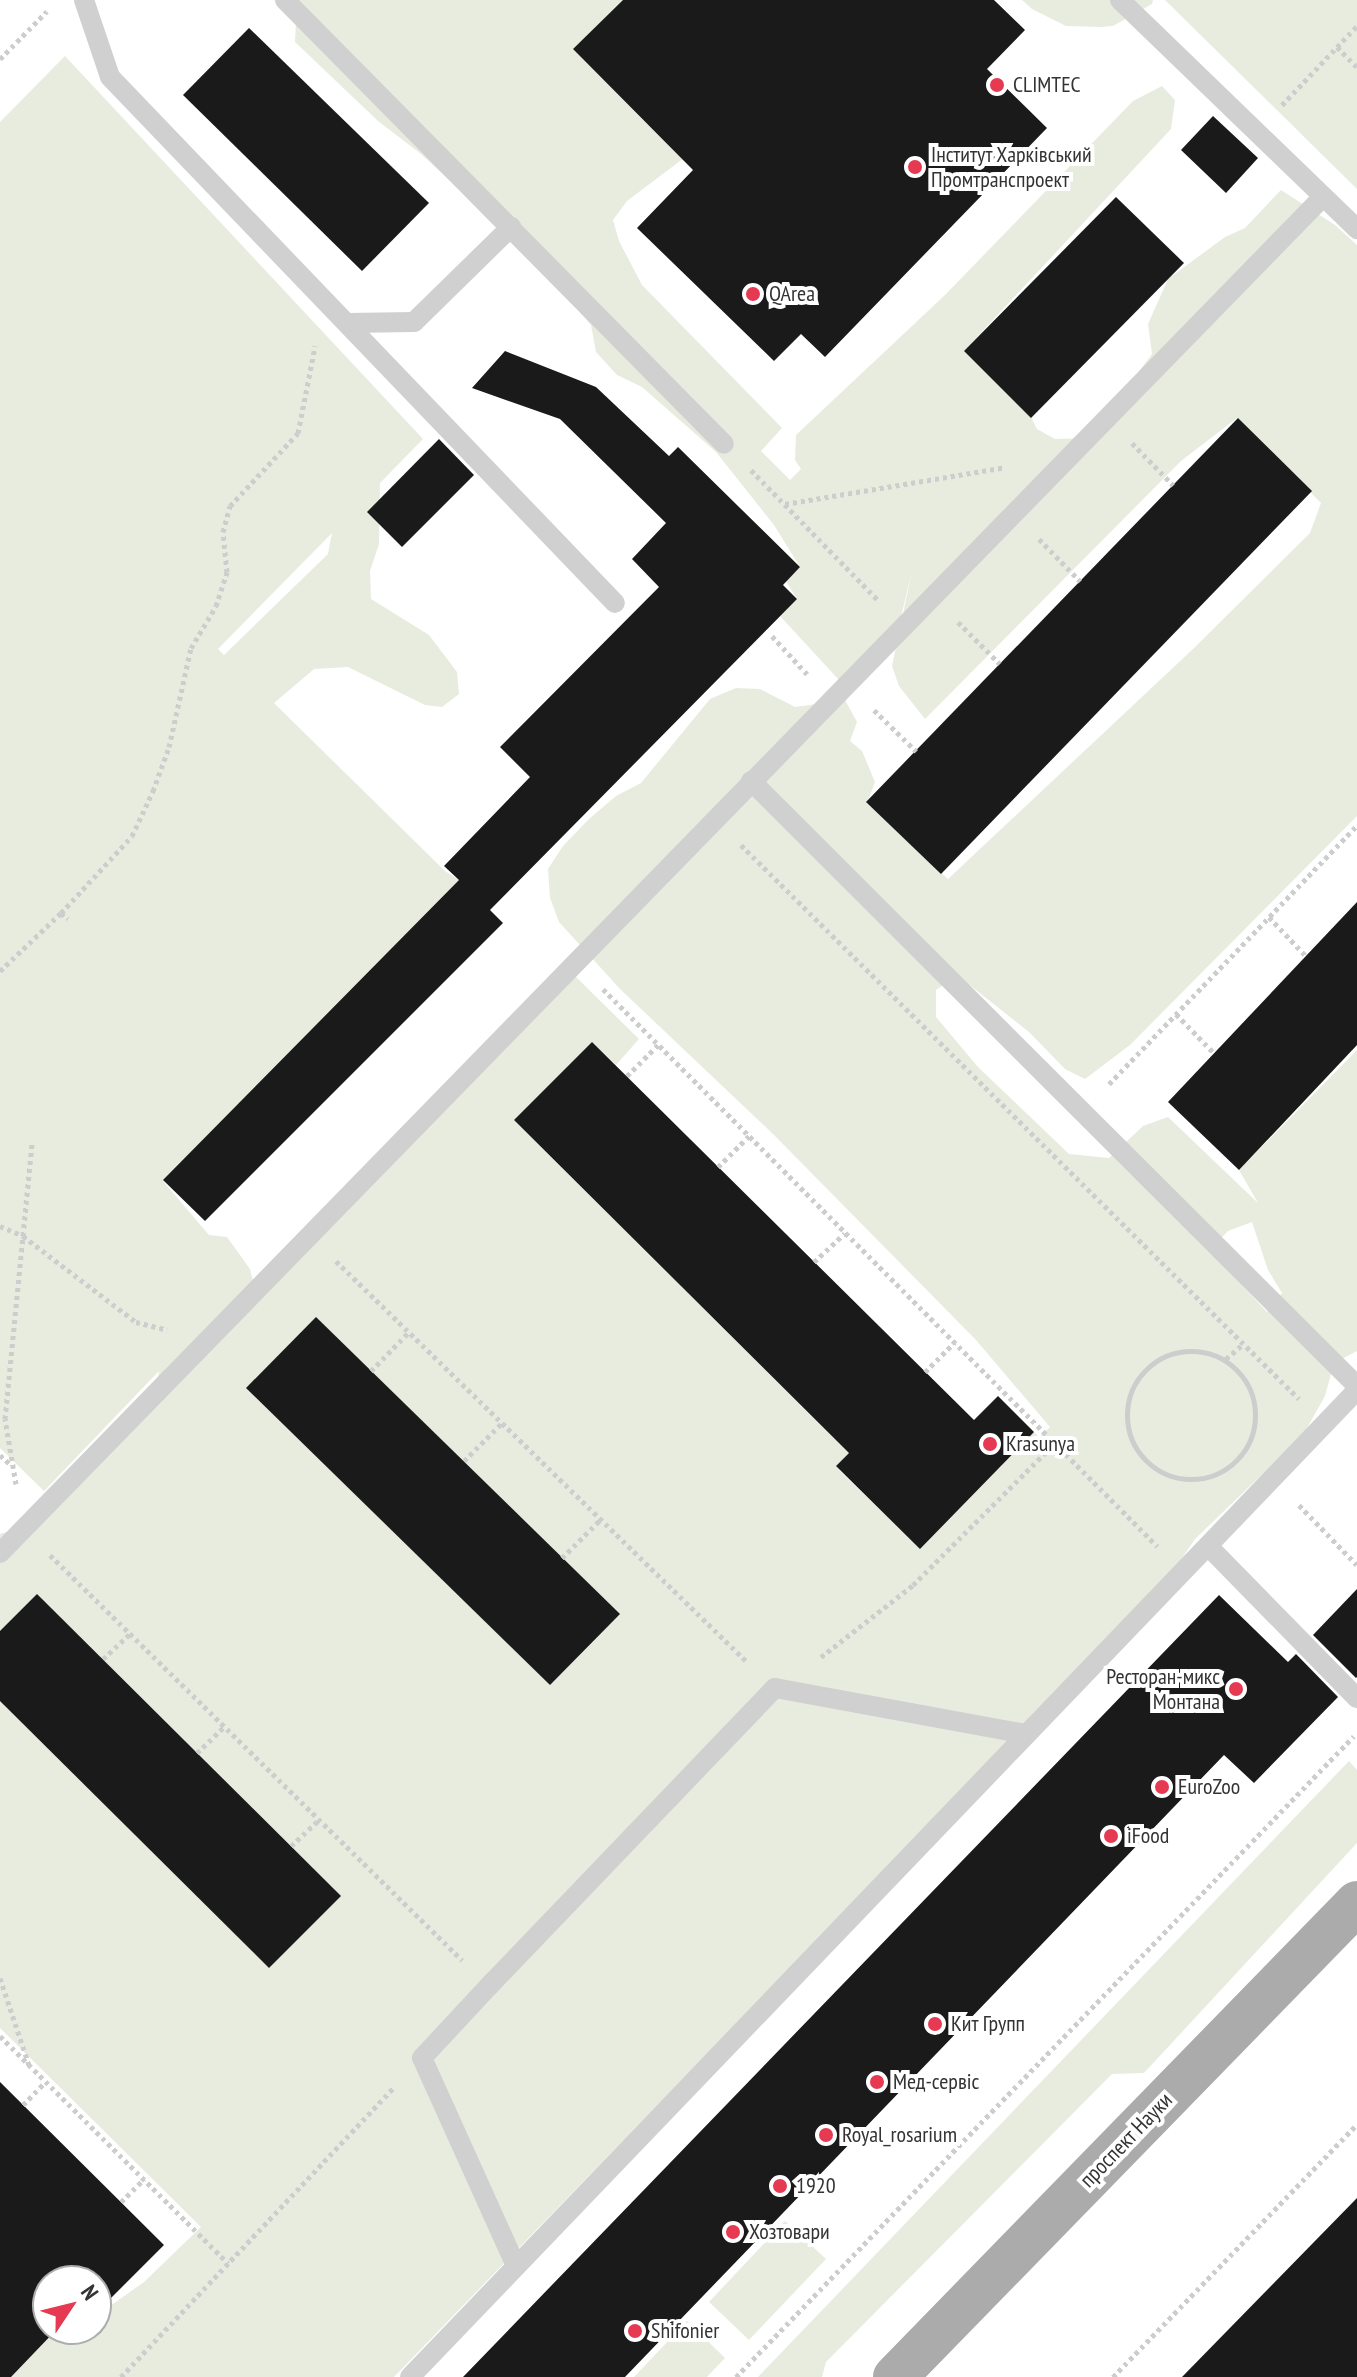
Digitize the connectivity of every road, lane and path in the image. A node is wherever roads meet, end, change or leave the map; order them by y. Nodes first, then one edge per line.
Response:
1 (59, 0) edge
2 (84, 0) edge
3 (285, 0) edge
4 (1120, 0) edge
5 (1357, 26) edge
6 (1337, 47) junction
7 (0, 59) edge
8 (1357, 67) edge
9 (1256, 132) junction
10 (1323, 197) junction
11 (511, 227) junction
12 (1357, 229) edge
13 (324, 300) junction
14 (347, 323) junction
15 (1109, 419) junction
16 (724, 444) joint
17 (1073, 456) junction
18 (1173, 485) dead end
19 (785, 504) junction
20 (1015, 515) junction
21 (1080, 581) dead end
22 (933, 598) junction
23 (615, 603) dead end
24 (905, 627) junction
25 (772, 636) dead end
26 (1000, 664) dead end
27 (848, 684) junction
28 (832, 701) junction
29 (916, 751) dead end
30 (751, 781) junction
31 (715, 819) junction
32 (1357, 825) edge
33 (1351, 831) junction
34 (1357, 837) edge
35 (61, 913) junction
36 (1269, 917) junction
37 (68, 919) dead end
38 (1306, 956) dead end
39 (577, 962) junction
40 (0, 971) edge
41 (1176, 1014) junction
42 (658, 1045) junction
43 (1214, 1053) dead end
44 (627, 1076) dead end
45 (1081, 1113) junction
46 (749, 1136) junction
47 (32, 1144) dead end
48 (718, 1167) dead end
49 (0, 1226) edge
50 (845, 1232) junction
51 (310, 1235) junction
52 (23, 1236) junction
53 (814, 1262) dead end
54 (216, 1332) junction
55 (409, 1332) junction
56 (955, 1342) junction
57 (1242, 1345) junction
58 (1226, 1359) junction
59 (371, 1371) dead end
60 (925, 1372) dead end
61 (1357, 1388) edge
62 (502, 1423) junction
63 (1324, 1424) junction
64 (1055, 1443) junction
65 (464, 1461) dead end
66 (1273, 1478) junction
67 (601, 1519) junction
68 (24, 1529) junction
69 (1208, 1546) junction
70 (0, 1553) edge
71 (562, 1558) dead end
72 (1357, 1565) edge
73 (1183, 1571) junction
74 (130, 1634) junction
75 (103, 1659) dead end
76 (775, 1688) junction
77 (1357, 1698) edge
78 (224, 1727) junction
79 (1357, 1733) edge
80 (1026, 1734) junction
81 (197, 1753) dead end
82 (319, 1820) junction
83 (291, 1846) dead end
84 (1357, 1903) edge
85 (0, 1978) edge
86 (489, 1986) junction
87 (0, 2036) edge
88 (422, 2058) junction
89 (30, 2066) junction
90 (45, 2082) junction
91 (23, 2105) dead end
92 (1357, 2124) edge
93 (144, 2179) junction
94 (121, 2202) dead end
95 (228, 2263) junction
96 (516, 2266) junction
97 (121, 2377) edge
98 (410, 2377) edge
99 (736, 2377) edge
100 (895, 2377) edge
101 (1113, 2377) edge

1 - 7 path
2 - 13 lane
3 - 11 lane
4 - 9 lane
5 - 6 path
6 - 8 path
6 - 9 path
9 - 10 lane
10 - 12 lane
10 - 15 lane
11 - 14 lane
11 - 16 lane
13 - 14 lane
13 - 35 path
14 - 23 lane
15 - 17 lane
15 - 18 path
16 - 19 path
17 - 19 path
17 - 20 lane
19 - 24 path
20 - 21 path
20 - 22 lane
22 - 24 lane
22 - 26 path
24 - 27 lane
25 - 28 path
27 - 28 lane
27 - 29 path
28 - 30 lane
30 - 31 lane
30 - 45 lane
31 - 39 lane
31 - 57 path
32 - 33 path
33 - 34 path
33 - 36 path
35 - 37 path
35 - 40 path
36 - 38 path
36 - 41 path
39 - 42 path
39 - 51 lane
41 - 43 path
41 - 45 path
42 - 44 path
42 - 46 path
45 - 61 lane
46 - 48 path
46 - 50 path
47 - 52 path
49 - 52 path
50 - 53 path
50 - 56 path
51 - 54 lane
51 - 55 path
52 - 54 path
52 - 68 path
54 - 68 lane
55 - 59 path
55 - 62 path
56 - 60 path
56 - 64 path
57 - 58 path
57 - 63 path
58 - 58 path
61 - 63 lane
62 - 65 path
62 - 67 path
63 - 66 lane
64 - 73 path
64 - 76 path
66 - 69 lane
66 - 72 path
67 - 71 path
67 - 76 path
68 - 70 lane
68 - 74 path
69 - 73 lane
69 - 77 lane
73 - 80 lane
74 - 75 path
74 - 78 path
76 - 80 lane
76 - 86 lane
78 - 81 path
78 - 82 path
79 - 99 path
80 - 96 lane
82 - 83 path
82 - 86 path
84 - 100 main road, проспект Науки
85 - 89 path
86 - 88 lane
87 - 89 path
88 - 95 path
88 - 96 lane
89 - 90 path
90 - 91 path
90 - 93 path
92 - 101 path
93 - 94 path
93 - 95 path
95 - 97 path
96 - 98 lane

